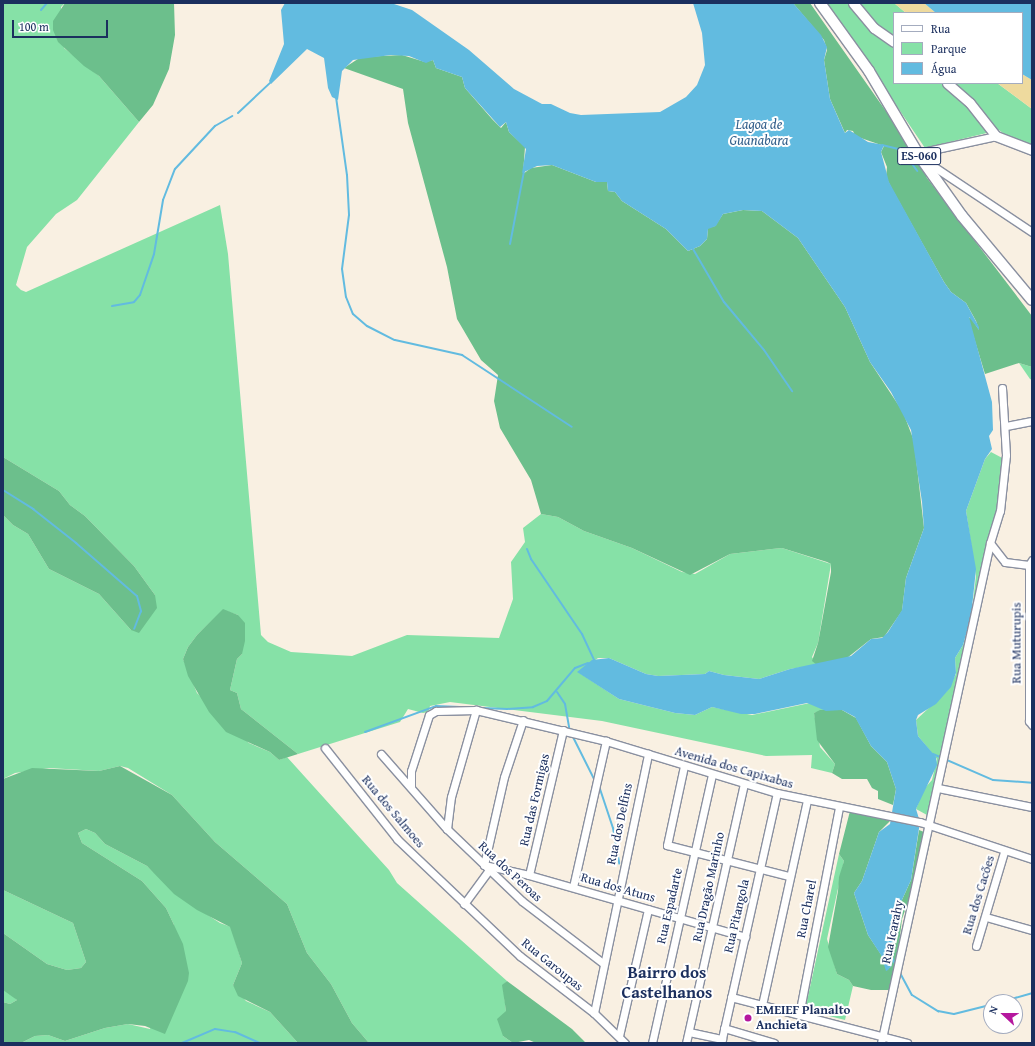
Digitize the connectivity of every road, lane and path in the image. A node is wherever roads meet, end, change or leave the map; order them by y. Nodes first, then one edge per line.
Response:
1 (820, 3) edge
2 (853, 3) edge
3 (893, 41) edge
4 (948, 84) edge
5 (996, 136) junction
6 (1032, 150) edge
7 (919, 155) junction
8 (1032, 232) edge
9 (1032, 300) edge
10 (1002, 388) dead end
11 (1032, 421) edge
12 (1006, 426) junction
13 (990, 543) junction
14 (1031, 563) edge
15 (476, 710) junction
16 (523, 720) junction
17 (1032, 725) edge
18 (563, 730) junction
19 (606, 741) junction
20 (324, 748) dead end
21 (381, 754) dead end
22 (648, 754) junction
23 (684, 766) junction
24 (712, 775) junction
25 (744, 784) junction
26 (411, 787) junction
27 (938, 788) junction
28 (777, 793) junction
29 (807, 801) junction
30 (1032, 807) edge
31 (839, 808) junction
32 (929, 825) junction
33 (448, 829) junction
34 (1004, 852) junction
35 (694, 853) junction
36 (1032, 860) edge
37 (727, 861) junction
38 (487, 867) junction
39 (760, 869) junction
40 (529, 875) junction
41 (789, 876) junction
42 (572, 887) junction
43 (616, 899) junction
44 (464, 904) junction
45 (648, 909) junction
46 (680, 917) junction
47 (986, 917) junction
48 (712, 927) junction
49 (1032, 930) edge
50 (745, 937) junction
51 (976, 946) dead end
52 (604, 964) junction
53 (731, 997) junction
54 (762, 1005) junction
55 (594, 1013) junction
56 (800, 1015) junction
57 (724, 1028) junction
58 (689, 1032) junction
59 (883, 1035) junction
60 (619, 1036) junction
61 (752, 1040) edge
62 (721, 1041) edge
63 (625, 1043) edge
64 (652, 1043) edge
65 (686, 1043) edge
66 (774, 1043) edge
67 (881, 1043) edge
68 (907, 1043) edge

1 - 7 main road, ES-060
2 - 3 street
4 - 5 street
5 - 6 street
5 - 7 street
7 - 8 street
7 - 9 main road, ES-060
10 - 12 street, Rua Icarahy
11 - 12 street
12 - 13 street, Rua Icarahy
13 - 14 street
13 - 27 street, Rua Icarahy
14 - 17 street, Rua Muturupis
15 - 16 street, Avenida dos Capixabas
15 - 26 street, Avenida dos Capixabas
15 - 33 street
16 - 18 street, Avenida dos Capixabas
16 - 38 street
18 - 19 street, Avenida dos Capixabas
18 - 40 street, Rua das Formigas
19 - 22 street, Avenida dos Capixabas
19 - 42 street
20 - 44 street, Rua dos Salmoes
21 - 26 street, Rua dos Peroas
22 - 23 street, Avenida dos Capixabas
22 - 43 street, Rua dos Delfins
23 - 24 street, Avenida dos Capixabas
23 - 35 street
24 - 25 street, Avenida dos Capixabas
24 - 35 street, Rua Espadarte
25 - 28 street, Avenida dos Capixabas
25 - 37 street, Rua Dragão Marinho
26 - 33 street, Rua dos Peroas
27 - 30 street
27 - 32 street, Rua Icarahy
28 - 29 street, Avenida dos Capixabas
28 - 39 street, Rua Pitangola
29 - 31 street, Avenida dos Capixabas
29 - 41 street, Rua Charel
31 - 32 street, Avenida dos Capixabas
31 - 56 street, Rua Charel
32 - 34 street, Avenida dos Capixabas
32 - 59 street, Rua Icarahy
33 - 38 street, Rua dos Peroas
34 - 36 street, Avenida dos Capixabas
34 - 47 street, Rua dos Cacões
35 - 37 street
35 - 46 street, Rua Espadarte
37 - 39 street
37 - 48 street, Rua Dragão Marinho
38 - 40 street, Rua dos Atuns
38 - 44 street
38 - 52 street, Rua dos Peroas
39 - 41 street
39 - 50 street, Rua Pitangola
40 - 42 street, Rua dos Atuns
41 - 54 street, Rua Charel
42 - 43 street, Rua dos Atuns
43 - 45 street, Rua dos Atuns
43 - 52 street, Rua dos Delfins
44 - 55 street, Rua Garoupas
45 - 46 street, Rua dos Atuns
45 - 60 street
46 - 48 street, Rua dos Atuns
46 - 64 street, Rua Espadarte
47 - 49 street
47 - 51 street, Rua dos Cacões
48 - 50 street, Rua dos Atuns
48 - 58 street, Rua Dragão Marinho
50 - 53 street, Rua Pitangola
52 - 55 street, Rua dos Delfins
53 - 54 street
53 - 57 street, Rua Pitangola
54 - 56 street
55 - 60 street, Rua Garoupas
56 - 59 street
57 - 61 street
57 - 62 street, Rua Pitangola
58 - 62 street
58 - 65 street, Rua Dragão Marinho
59 - 67 street, Rua Icarahy
59 - 68 street
60 - 63 street, Rua Garoupas
61 - 66 street

